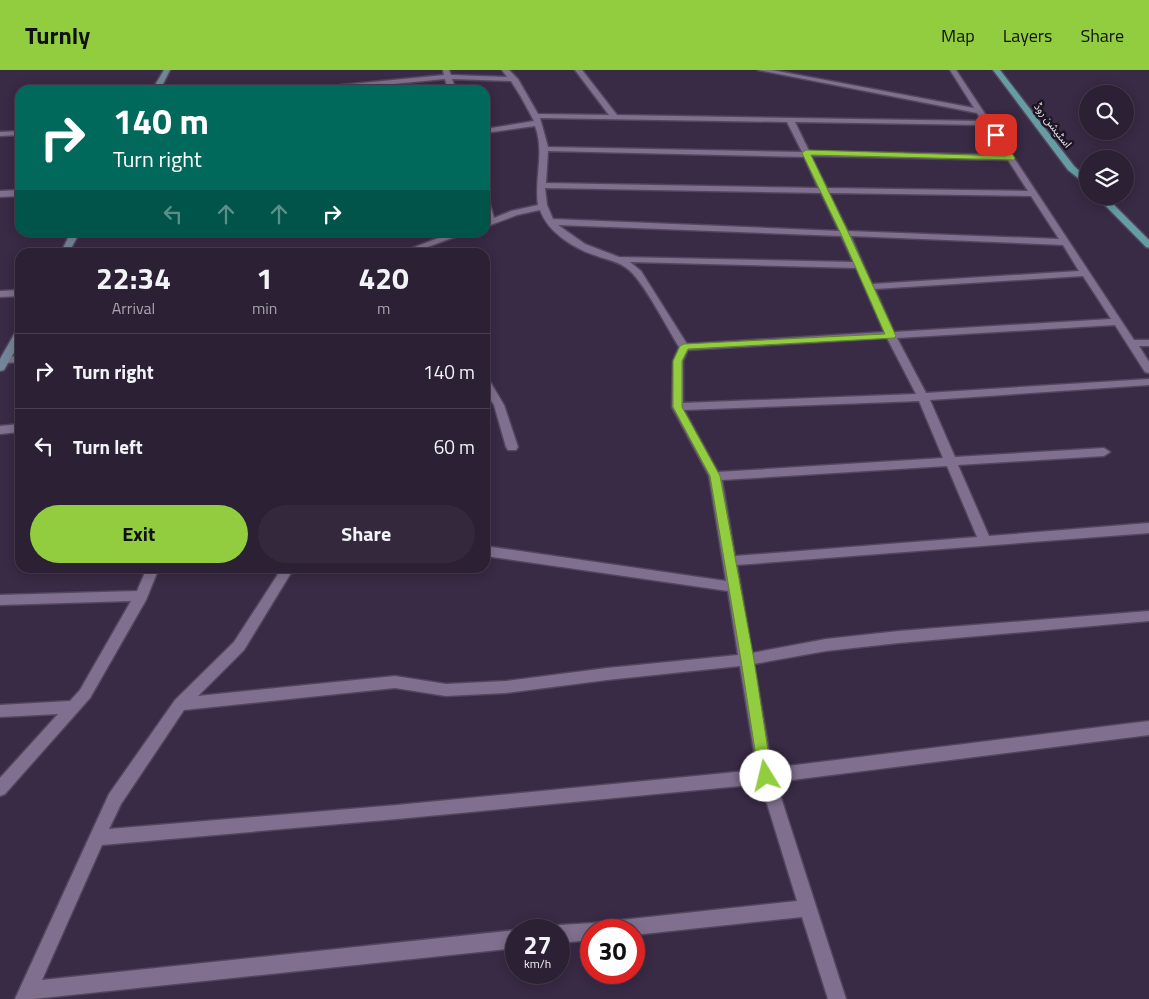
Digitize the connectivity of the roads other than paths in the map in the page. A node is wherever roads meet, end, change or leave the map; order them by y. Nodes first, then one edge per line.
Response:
1 (167, 70) edge
2 (505, 70) edge
3 (578, 70) edge
4 (761, 70) edge
5 (953, 70) edge
6 (996, 70) edge
7 (447, 73) edge
8 (514, 79) junction
9 (159, 85) edge
10 (380, 85) edge
11 (451, 85) edge
12 (980, 111) junction
13 (614, 116) junction
14 (538, 120) junction
15 (790, 120) junction
16 (988, 123) junction
17 (490, 131) edge
18 (15, 132) edge
19 (0, 134) edge
20 (544, 149) junction
21 (806, 154) junction
22 (1011, 158) junction
23 (1079, 176) edge
24 (540, 185) junction
25 (824, 190) junction
26 (15, 193) edge
27 (0, 194) edge
28 (1034, 194) junction
29 (1109, 205) edge
30 (541, 207) junction
31 (490, 222) edge
32 (550, 222) junction
33 (845, 234) junction
34 (73, 237) edge
35 (442, 237) edge
36 (1066, 242) junction
37 (1149, 245) edge
38 (66, 248) edge
39 (416, 248) edge
40 (617, 259) junction
41 (859, 265) junction
42 (1086, 273) junction
43 (869, 287) junction
44 (15, 293) edge
45 (0, 294) edge
46 (1118, 322) junction
47 (891, 336) junction
48 (15, 342) edge
49 (1132, 343) junction
50 (1149, 343) edge
51 (684, 346) junction
52 (15, 360) edge
53 (2, 364) edge
54 (1149, 370) edge
55 (1149, 382) edge
56 (490, 390) edge
57 (923, 397) junction
58 (678, 407) junction
59 (15, 428) edge
60 (0, 430) edge
61 (512, 447) dead end
62 (1104, 452) dead end
63 (950, 461) junction
64 (715, 476) junction
65 (1149, 528) edge
66 (985, 541) junction
67 (490, 552) edge
68 (729, 561) junction
69 (151, 573) edge
70 (285, 573) edge
71 (734, 587) junction
72 (141, 596) junction
73 (0, 600) edge
74 (1149, 616) edge
75 (747, 660) junction
76 (180, 704) junction
77 (73, 708) junction
78 (0, 711) edge
79 (1149, 728) edge
80 (766, 776) junction
81 (0, 789) edge
82 (98, 838) junction
83 (807, 908) junction
84 (645, 925) edge
85 (505, 939) edge
86 (26, 994) edge
87 (837, 999) edge

1 - 9 street
2 - 8 street
3 - 13 street
4 - 12 street
5 - 12 street
6 - 23 main road, اسٹیشن روڈ
7 - 8 street
7 - 10 street
7 - 11 street
8 - 14 street
12 - 16 street
13 - 14 street
13 - 15 street
14 - 17 street
14 - 20 street
15 - 16 street
15 - 21 street
16 - 22 street
18 - 19 street
20 - 21 street
20 - 24 street
21 - 22 street
21 - 25 street
22 - 28 street
24 - 25 street
24 - 30 street
25 - 28 street
25 - 33 street
26 - 27 street
28 - 36 street
29 - 37 main road
30 - 31 street
30 - 32 street
32 - 33 street
32 - 40 street
33 - 36 street
33 - 41 street
34 - 38 street
35 - 39 street
36 - 42 street
40 - 41 street
40 - 51 street
41 - 43 street
42 - 43 street
42 - 46 street
43 - 47 street
44 - 45 street
46 - 47 street
46 - 49 street
47 - 51 street
47 - 57 street
48 - 53 street
49 - 50 street
49 - 54 street
51 - 58 street
52 - 53 street
55 - 57 street
56 - 61 street
57 - 58 street
57 - 63 street
58 - 64 street
59 - 60 street
62 - 63 street
63 - 64 street
63 - 66 street
64 - 68 street
65 - 66 street
66 - 68 street
67 - 71 street
68 - 71 street
69 - 72 street
70 - 76 street
71 - 75 street
72 - 73 street
72 - 77 street
74 - 75 street
75 - 76 street
75 - 80 street
76 - 82 street
77 - 78 street
77 - 81 street
79 - 80 street
80 - 82 street
80 - 83 street
82 - 86 street
83 - 84 street
83 - 87 street
85 - 86 street

